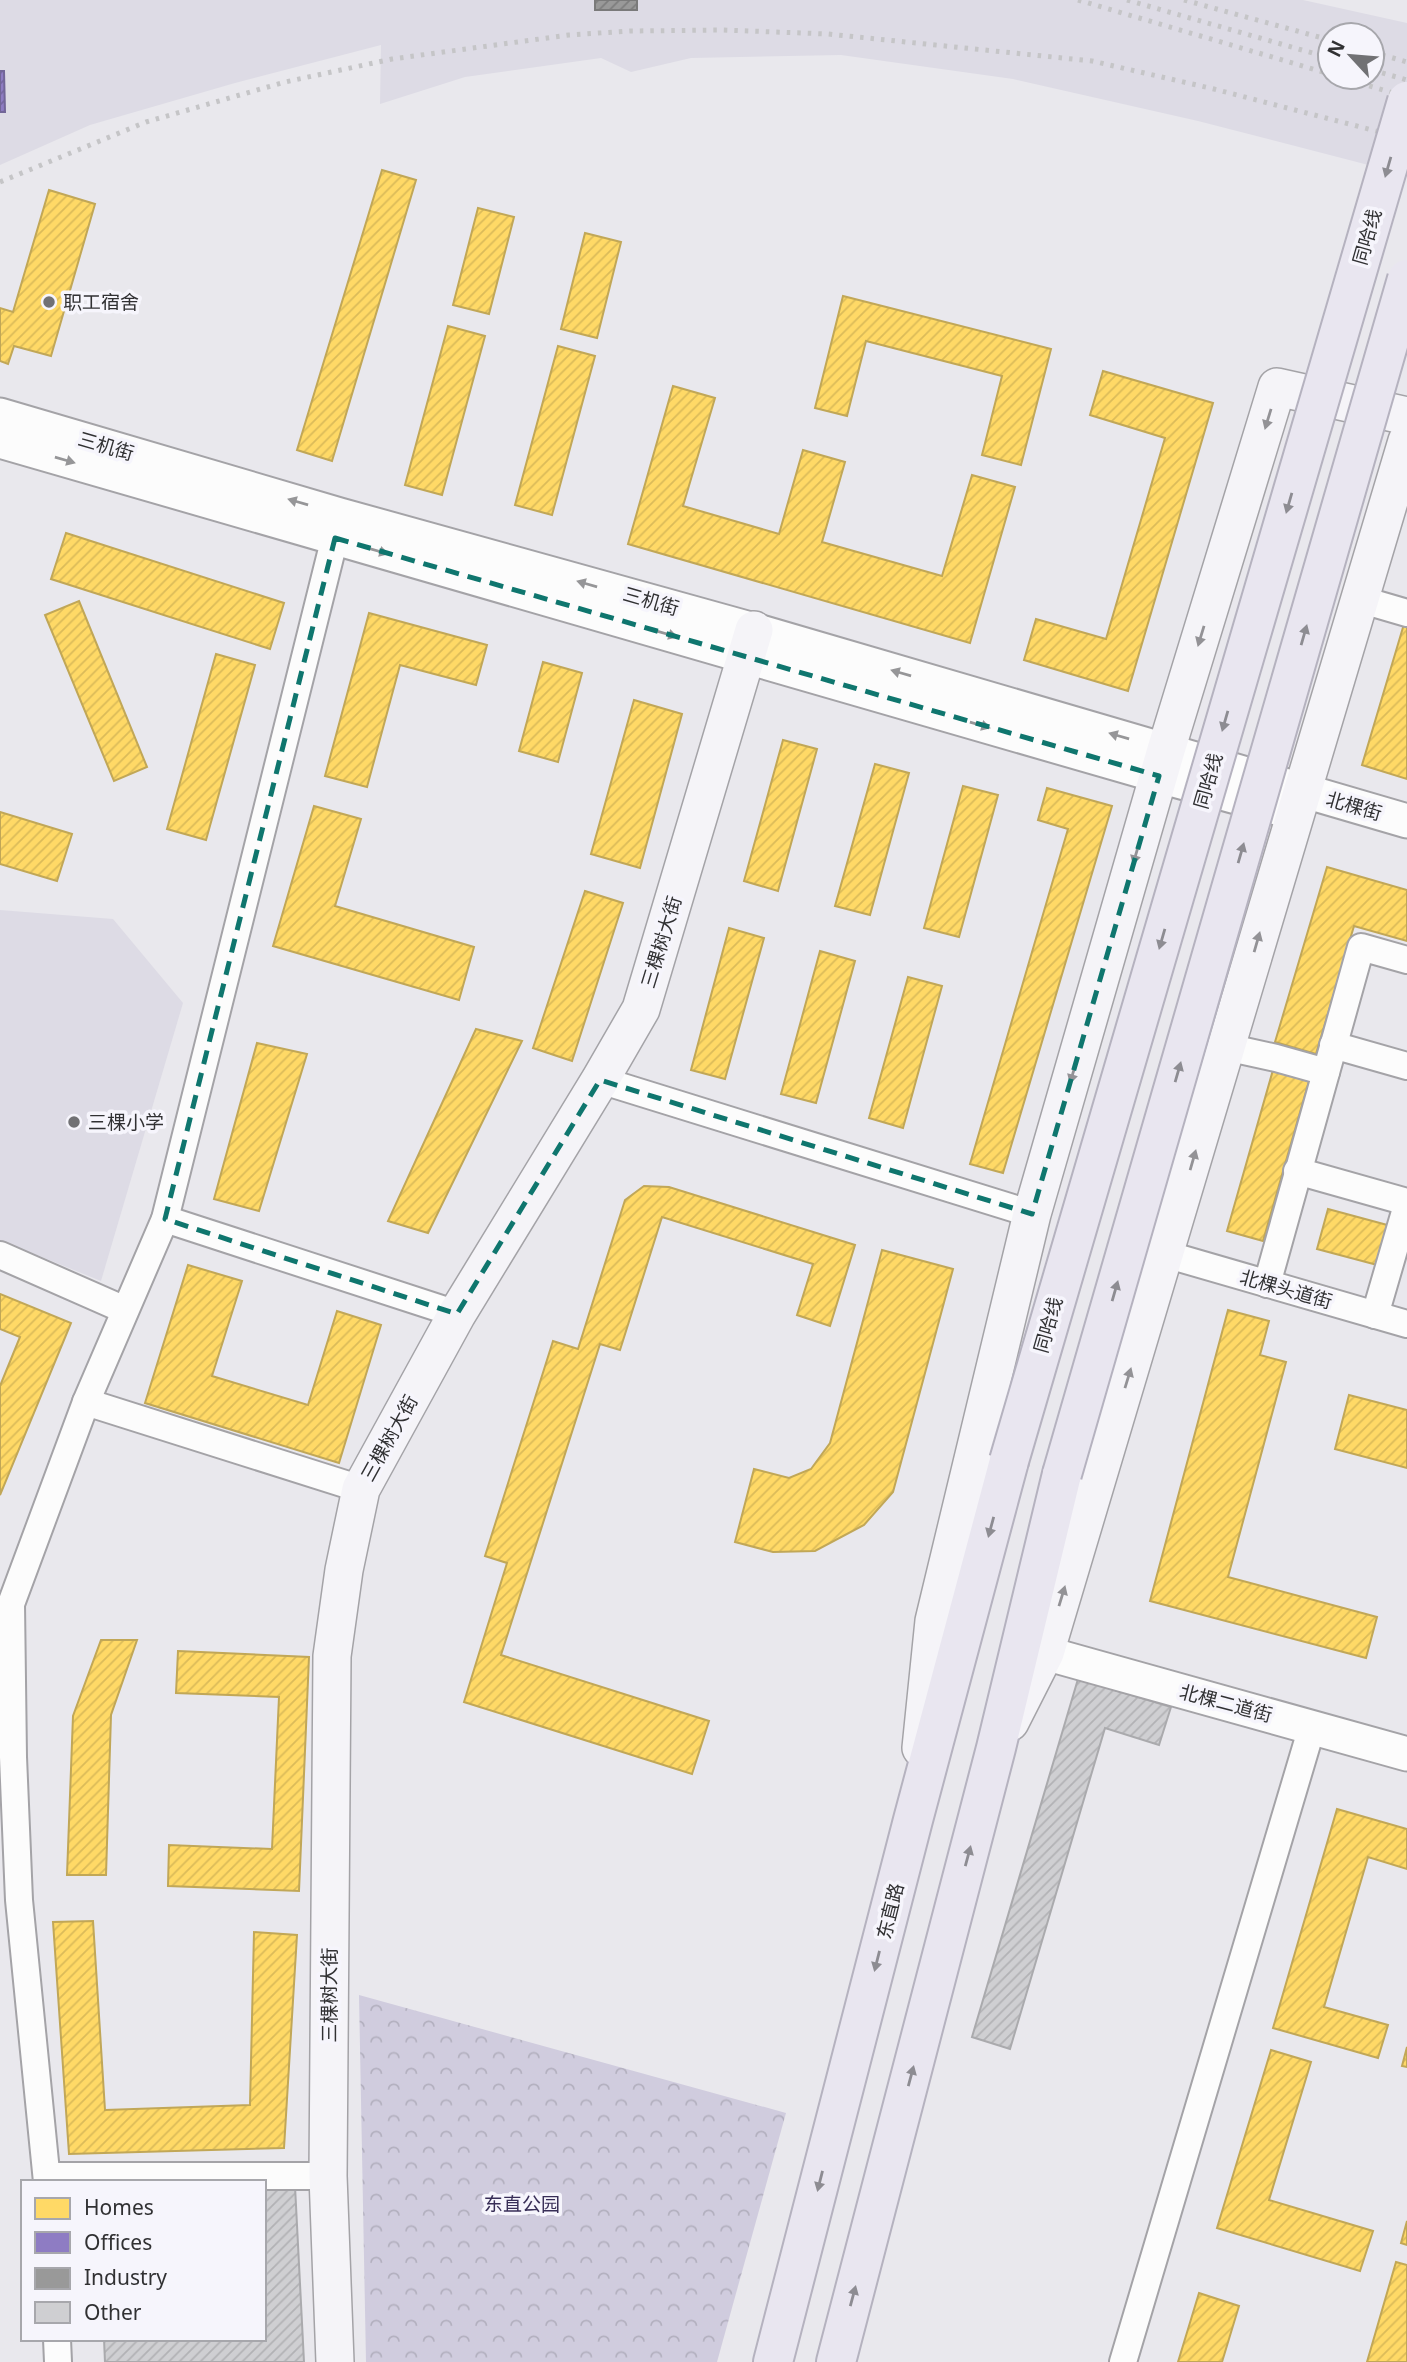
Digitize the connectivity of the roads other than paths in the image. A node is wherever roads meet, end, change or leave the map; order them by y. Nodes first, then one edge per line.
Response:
1 (1407, 101) edge
2 (1407, 279) edge
3 (0, 415) edge
4 (1407, 416) edge
5 (0, 441) edge
6 (1407, 441) edge
7 (338, 527) junction
8 (1359, 599) junction
9 (1407, 613) edge
10 (750, 643) junction
11 (1163, 763) junction
12 (1298, 802) junction
13 (1407, 821) edge
14 (1407, 960) edge
15 (1333, 1045) junction
16 (1226, 1047) junction
17 (1407, 1066) edge
18 (1325, 1072) junction
19 (600, 1080) junction
20 (1297, 1171) junction
21 (1407, 1203) edge
22 (1032, 1214) junction
23 (165, 1219) junction
24 (1165, 1254) junction
25 (0, 1255) edge
26 (1267, 1284) junction
27 (125, 1310) junction
28 (457, 1314) junction
29 (1375, 1315) junction
30 (1407, 1324) edge
31 (86, 1402) junction
32 (1009, 1461) joint
33 (361, 1489) junction
34 (5, 1603) edge
35 (1045, 1653) junction
36 (1312, 1727) junction
37 (996, 1748) junction
38 (1407, 1754) edge
39 (913, 1819) junction
40 (328, 2176) junction
41 (47, 2179) edge
42 (57, 2341) edge
43 (58, 2362) edge
44 (335, 2362) edge
45 (773, 2362) edge
46 (836, 2362) edge
47 (1123, 2362) edge

1 -> 32 highway, 同哈线, bridge
37 -> 2 highway, bridge
7 -> 3 street, 三机街
4 -> 11 main road
5 -> 7 street, 三机街
6 - 8 main road
7 - 10 street, 三机街
7 - 23 street
8 - 9 street
8 - 12 main road
10 - 11 street, 三机街
10 - 19 main road, 三棵树大街
11 - 12 street, 三机街
11 -> 22 main road
12 - 13 street, 北棵街
16 -> 12 main road
14 - 15 street
15 - 17 street
15 - 18 street
16 - 18 street
24 -> 16 main road
18 - 20 street
19 - 22 street
19 - 28 main road, 三棵树大街
20 - 21 street
20 - 26 street
21 - 29 street
22 - 39 main road
23 - 27 street
23 - 28 street
24 - 26 street, 北棵头道街
35 -> 24 main road
25 - 27 street
26 - 29 street, 北棵头道街
27 - 31 street
28 - 33 main road, 三棵树大街
29 - 30 street, 北棵头道街
31 - 33 street
31 - 34 street
32 -> 39 highway, 东直路
33 - 40 main road, 三棵树大街
34 - 41 street
35 - 36 street, 北棵二道街
35 - 37 main road
36 - 38 street, 北棵二道街
36 - 47 street
46 -> 37 highway
39 -> 45 highway, 东直路
40 - 41 street
40 - 44 main road, 三棵树大街
42 - 43 street

